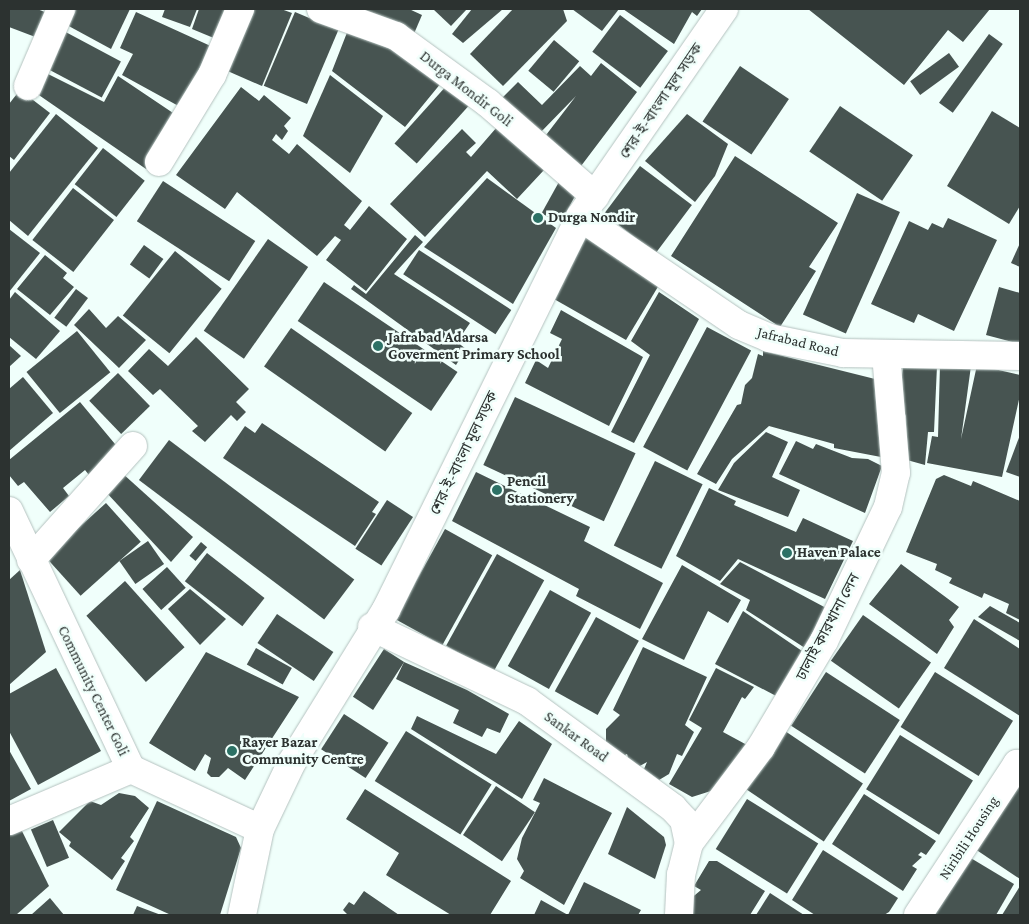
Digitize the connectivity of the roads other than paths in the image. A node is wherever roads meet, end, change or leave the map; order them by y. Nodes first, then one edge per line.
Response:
1 (60, 9) edge
2 (240, 9) edge
3 (320, 9) edge
4 (724, 9) edge
5 (28, 86) dead end
6 (159, 162) dead end
7 (587, 207) junction
8 (886, 355) junction
9 (1020, 356) edge
10 (133, 446) dead end
11 (9, 512) edge
12 (31, 560) junction
13 (372, 627) junction
14 (1020, 766) edge
15 (131, 769) junction
16 (9, 822) edge
17 (260, 829) junction
18 (689, 843) junction
19 (242, 915) edge
20 (678, 915) edge
21 (918, 915) edge

1 - 5 street
2 - 6 street
3 - 7 street, Durga Mondir Goli
4 - 7 street, শের-ই-বাংলা মূল সড়ক
7 - 8 street, Jafrabad Road
7 - 13 street, শের-ই-বাংলা মূল সড়ক
8 - 9 street, Jafrabad Road
8 - 18 street, ঢালাই কারখানা লেন
10 - 12 street
11 - 12 street, Community Center Goli
12 - 15 street, Community Center Goli
13 - 17 street, শের-ই-বাংলা মূল সড়ক
13 - 18 street, Sankar Road
14 - 21 street, Niribili Housing
15 - 16 street
15 - 17 street, Community Center Goli
17 - 19 street, শের-ই-বাংলা মূল সড়ক
18 - 20 street, Sankar Road

